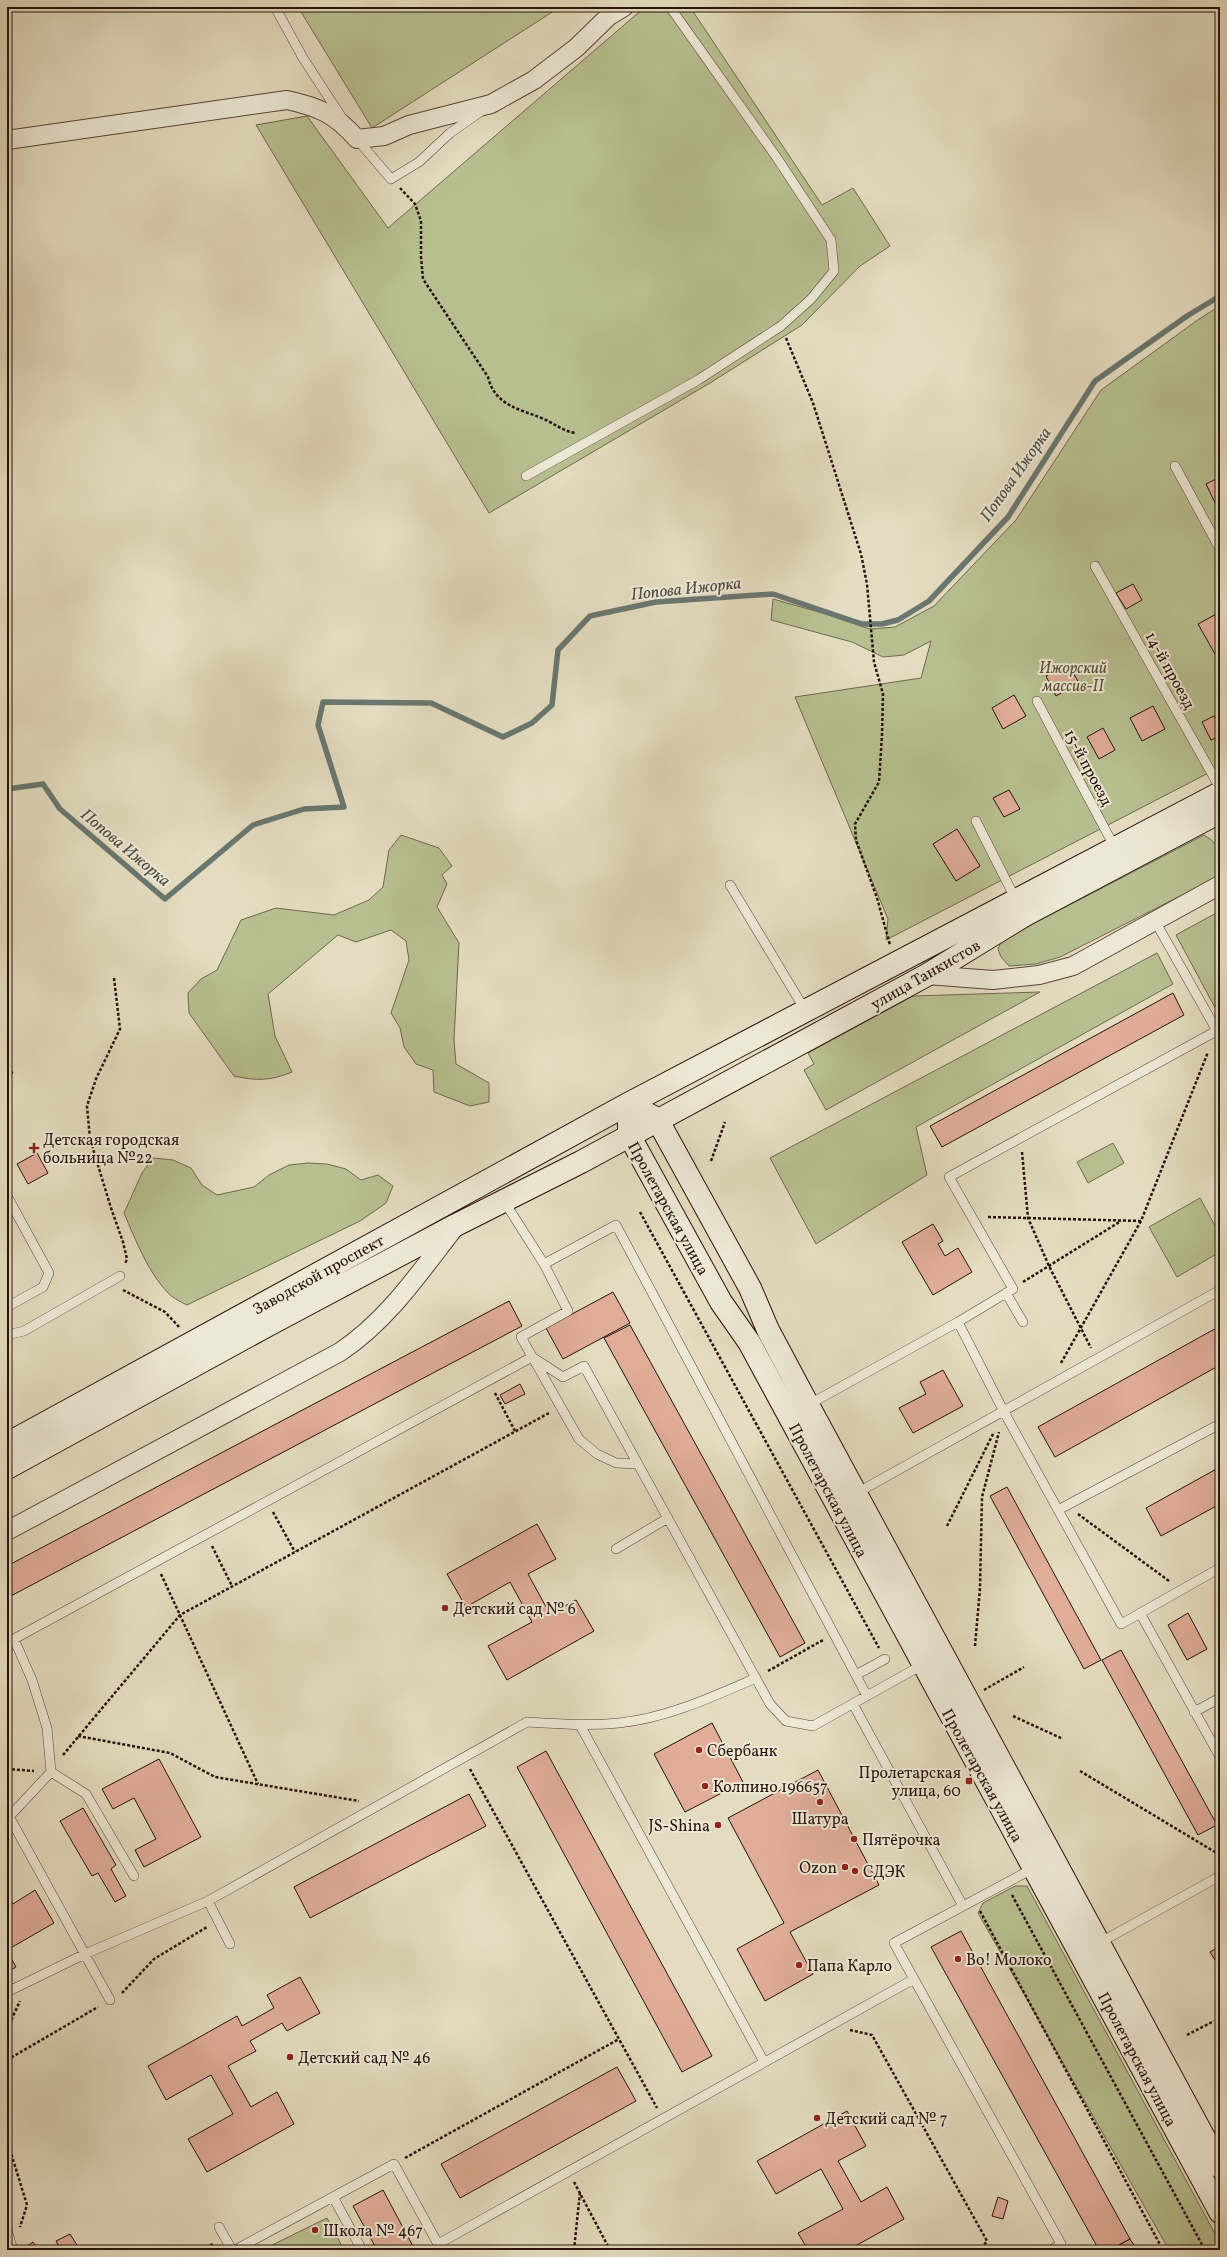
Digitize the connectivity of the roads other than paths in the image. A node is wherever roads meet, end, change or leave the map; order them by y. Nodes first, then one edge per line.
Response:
1 (275, 7) edge
2 (624, 7) edge
3 (670, 7) edge
4 (491, 104) junction
5 (357, 139) junction
6 (7, 140) edge
7 (1175, 466) dead end
8 (526, 476) dead end
9 (1220, 549) edge
10 (1095, 566) dead end
11 (1037, 701) dead end
12 (1219, 798) edge
13 (976, 822) dead end
14 (1115, 848) junction
15 (730, 885) dead end
16 (1220, 885) edge
17 (1016, 900) junction
18 (1155, 921) junction
19 (926, 975) junction
20 (805, 1010) junction
21 (1218, 1030) edge
22 (628, 1104) junction
23 (657, 1120) junction
24 (629, 1135) junction
25 (7, 1196) edge
26 (504, 1201) junction
27 (456, 1225) junction
28 (544, 1264) junction
29 (120, 1276) road end
30 (1220, 1290) edge
31 (1009, 1291) junction
32 (7, 1307) edge
33 (958, 1322) junction
34 (1023, 1322) dead end
35 (7, 1335) edge
36 (532, 1357) junction
37 (808, 1405) junction
38 (1004, 1412) junction
39 (1220, 1424) edge
40 (7, 1444) edge
41 (638, 1464) junction
42 (7, 1468) edge
43 (856, 1494) junction
44 (1058, 1510) junction
45 (668, 1518) junction
46 (7, 1531) edge
47 (616, 1549) dead end
48 (1220, 1568) edge
49 (1140, 1613) junction
50 (885, 1659) road end
51 (932, 1659) junction
52 (856, 1675) junction
53 (756, 1678) junction
54 (867, 1696) junction
55 (1220, 1698) edge
56 (853, 1704) junction
57 (1194, 1712) junction
58 (580, 1725) junction
59 (1220, 1757) edge
60 (51, 1772) junction
61 (9, 1818) edge
62 (1044, 1862) junction
63 (134, 1876) dead end
64 (1220, 1876) edge
65 (208, 1901) junction
66 (963, 1906) junction
67 (1099, 1943) junction
68 (230, 1944) dead end
69 (85, 1954) junction
70 (914, 1979) junction
71 (7, 1992) edge
72 (110, 2000) dead end
73 (764, 2062) junction
74 (1220, 2167) edge
75 (333, 2197) junction
76 (1220, 2212) edge
77 (219, 2227) dead end
78 (7, 2230) edge
79 (440, 2247) edge
80 (13, 2250) edge
81 (232, 2250) edge
82 (235, 2250) edge
83 (362, 2250) edge
84 (1051, 2250) edge

1 - 5 lane
2 - 4 street
3 - 8 lane
4 - 5 street
4 - 5 lane
5 - 6 street
7 - 9 lane
10 - 12 lane, 14-й проезд
11 - 14 lane, 15-й проезд
12 - 14 main road, улица Танкистов
12 - 19 main road, улица Танкистов
13 - 17 lane
14 - 17 main road, улица Танкистов
15 - 20 lane
16 - 18 street
17 - 20 main road, улица Танкистов
18 - 19 street
18 - 21 lane
19 - 23 main road, улица Танкистов
20 - 22 main road, улица Танкистов
21 - 31 lane
22 - 23 main road, Пролетарская улица
22 - 24 main road, Пролетарская улица
22 - 40 main road, Заводской проспект
23 - 24 main road, улица Танкистов
23 - 37 main road, Пролетарская улица
24 - 26 main road, Заводской проспект
24 - 51 main road, Пролетарская улица
25 - 32 lane
26 - 27 main road, Заводской проспект
26 - 28 lane
27 - 42 main road, Заводской проспект
27 - 46 street
28 - 36 lane
28 - 52 lane
29 - 35 lane
30 - 38 lane
31 - 33 lane
31 - 34 lane
33 - 37 lane
33 - 38 lane
36 - 41 lane
36 - 41 lane
36 - 60 lane
37 - 43 main road, Пролетарская улица
38 - 43 lane
38 - 44 lane
39 - 44 lane
41 - 45 lane
43 - 51 main road, Пролетарская улица
44 - 49 lane
45 - 47 lane
45 - 53 lane
48 - 49 lane
49 - 57 lane
50 - 52 lane
51 - 54 lane
51 - 62 main road, Пролетарская улица
52 - 54 lane
53 - 56 lane
53 - 58 lane
54 - 56 lane
55 - 57 lane
56 - 66 lane
57 - 59 lane
58 - 65 lane
58 - 73 lane
60 - 61 lane
60 - 63 lane
61 - 69 lane
62 - 66 lane
62 - 67 main road, Пролетарская улица
62 - 76 main road, Пролетарская улица
64 - 67 lane
65 - 68 lane
65 - 69 lane
66 - 70 lane
67 - 74 main road, Пролетарская улица
69 - 71 lane
69 - 72 lane
70 - 73 lane
70 - 84 lane
73 - 79 lane
75 - 79 lane
75 - 82 lane
75 - 83 lane
77 - 81 lane
78 - 80 lane

